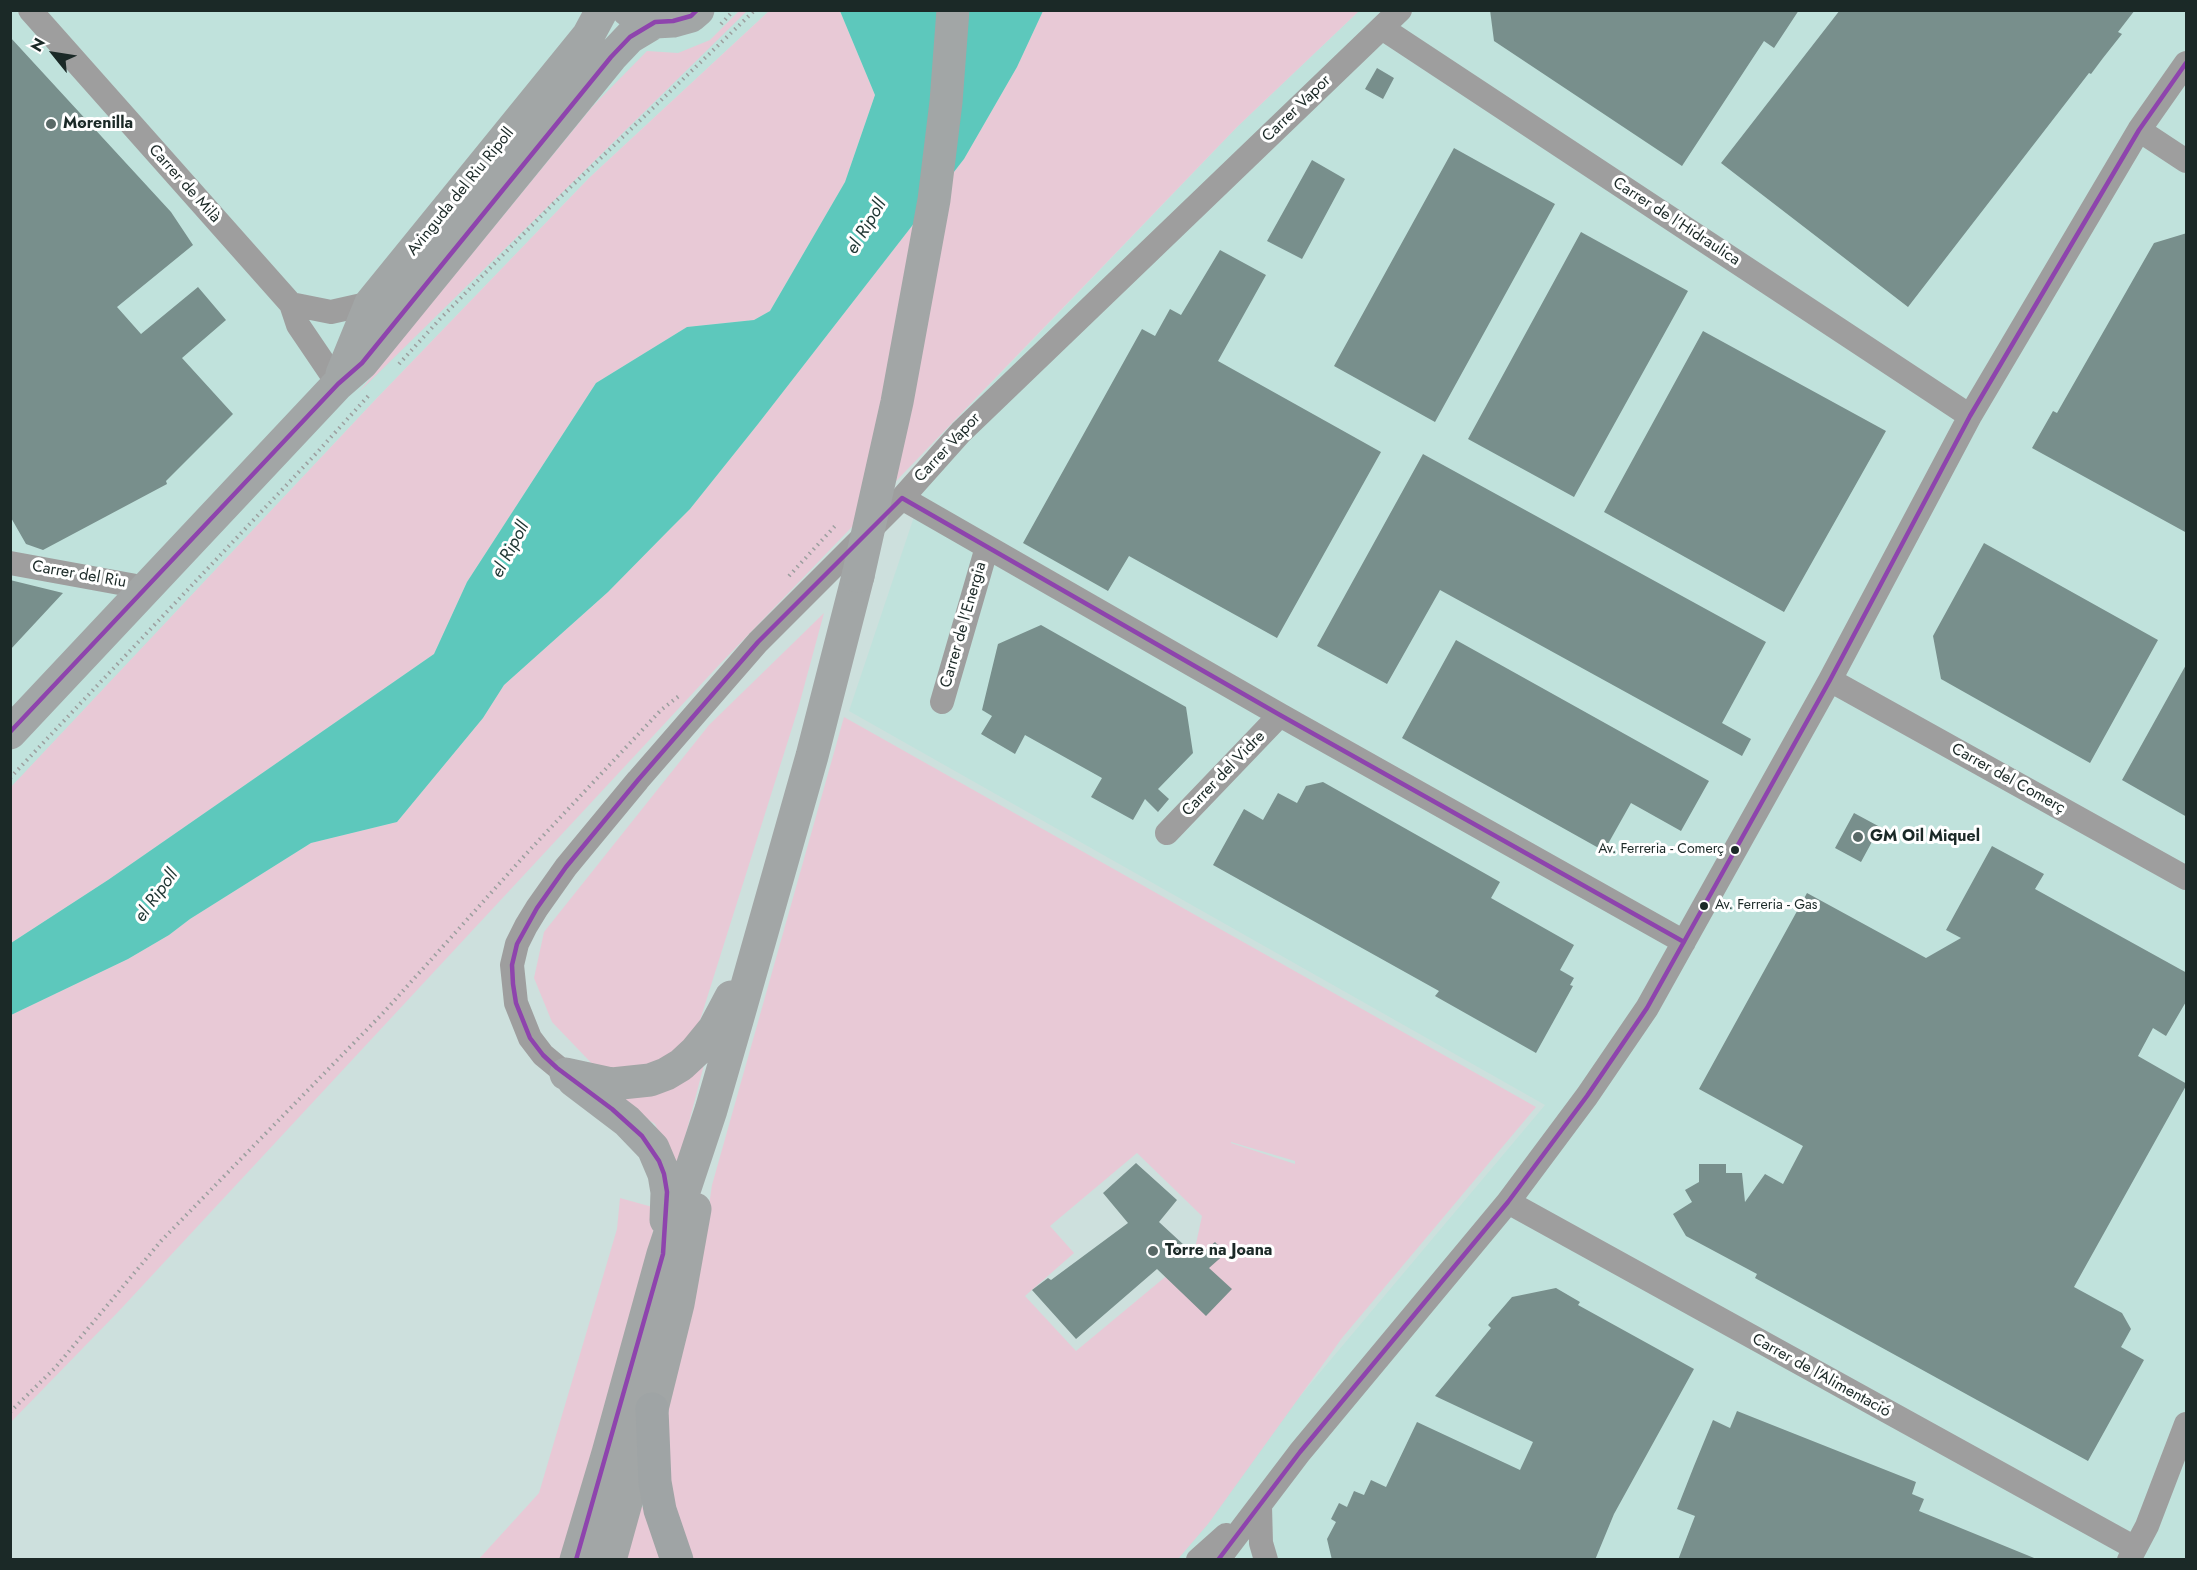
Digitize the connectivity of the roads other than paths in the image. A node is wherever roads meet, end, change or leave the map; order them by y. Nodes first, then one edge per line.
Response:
1 (30, 10) edge
2 (602, 10) edge
3 (698, 10) edge
4 (953, 10) edge
5 (1400, 10) edge
6 (641, 16) edge
7 (1382, 27) junction
8 (2187, 63) edge
9 (2139, 130) junction
10 (2187, 161) edge
11 (371, 303) junction
12 (291, 304) junction
13 (338, 384) junction
14 (1970, 416) junction
15 (902, 498) junction
16 (987, 547) junction
17 (10, 563) edge
18 (147, 588) junction
19 (1830, 680) junction
20 (942, 702) dead end
21 (1280, 716) junction
22 (10, 733) edge
23 (1167, 833) dead end
24 (2187, 878) edge
25 (765, 923) junction
26 (1684, 942) junction
27 (566, 1074) junction
28 (711, 1110) junction
29 (1508, 1202) junction
30 (663, 1254) junction
31 (652, 1409) junction
32 (2187, 1424) edge
33 (1260, 1506) junction
34 (2132, 1554) edge
35 (576, 1560) edge
36 (610, 1560) edge
37 (676, 1560) edge
38 (1198, 1560) edge
39 (1218, 1560) edge
40 (1266, 1560) edge

1 - 12 street, Carrer de Milà
2 - 11 main road, Avinguda del Riu Ripoll
3 - 6 main road
4 - 25 main road, bridge
5 - 7 street, Carrer Vapor
6 - 13 main road, Avinguda del Riu Ripoll
7 - 14 street, Carrer de l'Hidraulica
7 - 15 street, Carrer Vapor
8 - 9 street
9 - 10 street
9 - 14 street
11 - 12 street
11 - 13 main road, Avinguda del Riu Ripoll
12 - 13 street, Carrer de Milà
13 - 18 main road, Avinguda del Riu Ripoll
14 - 19 street
15 - 16 street
15 - 27 street, Carrer Vapor
16 - 20 street, Carrer de l'Energia
16 - 21 street
17 - 18 street, Carrer del Riu
18 - 22 main road, Avinguda del Riu Ripoll
19 - 24 street, Carrer del Comerç
19 - 26 street
21 - 23 street, Carrer del Vidre
21 - 26 street
25 - 27 main road
25 - 28 main road
26 - 29 street
27 - 30 main road
28 - 30 main road
28 - 31 main road
29 - 33 street
29 - 34 street, Carrer de l'Alimentació
30 - 35 main road
31 - 36 main road
31 - 37 highway
32 - 34 street
33 - 38 street
33 - 39 street
33 - 40 street

